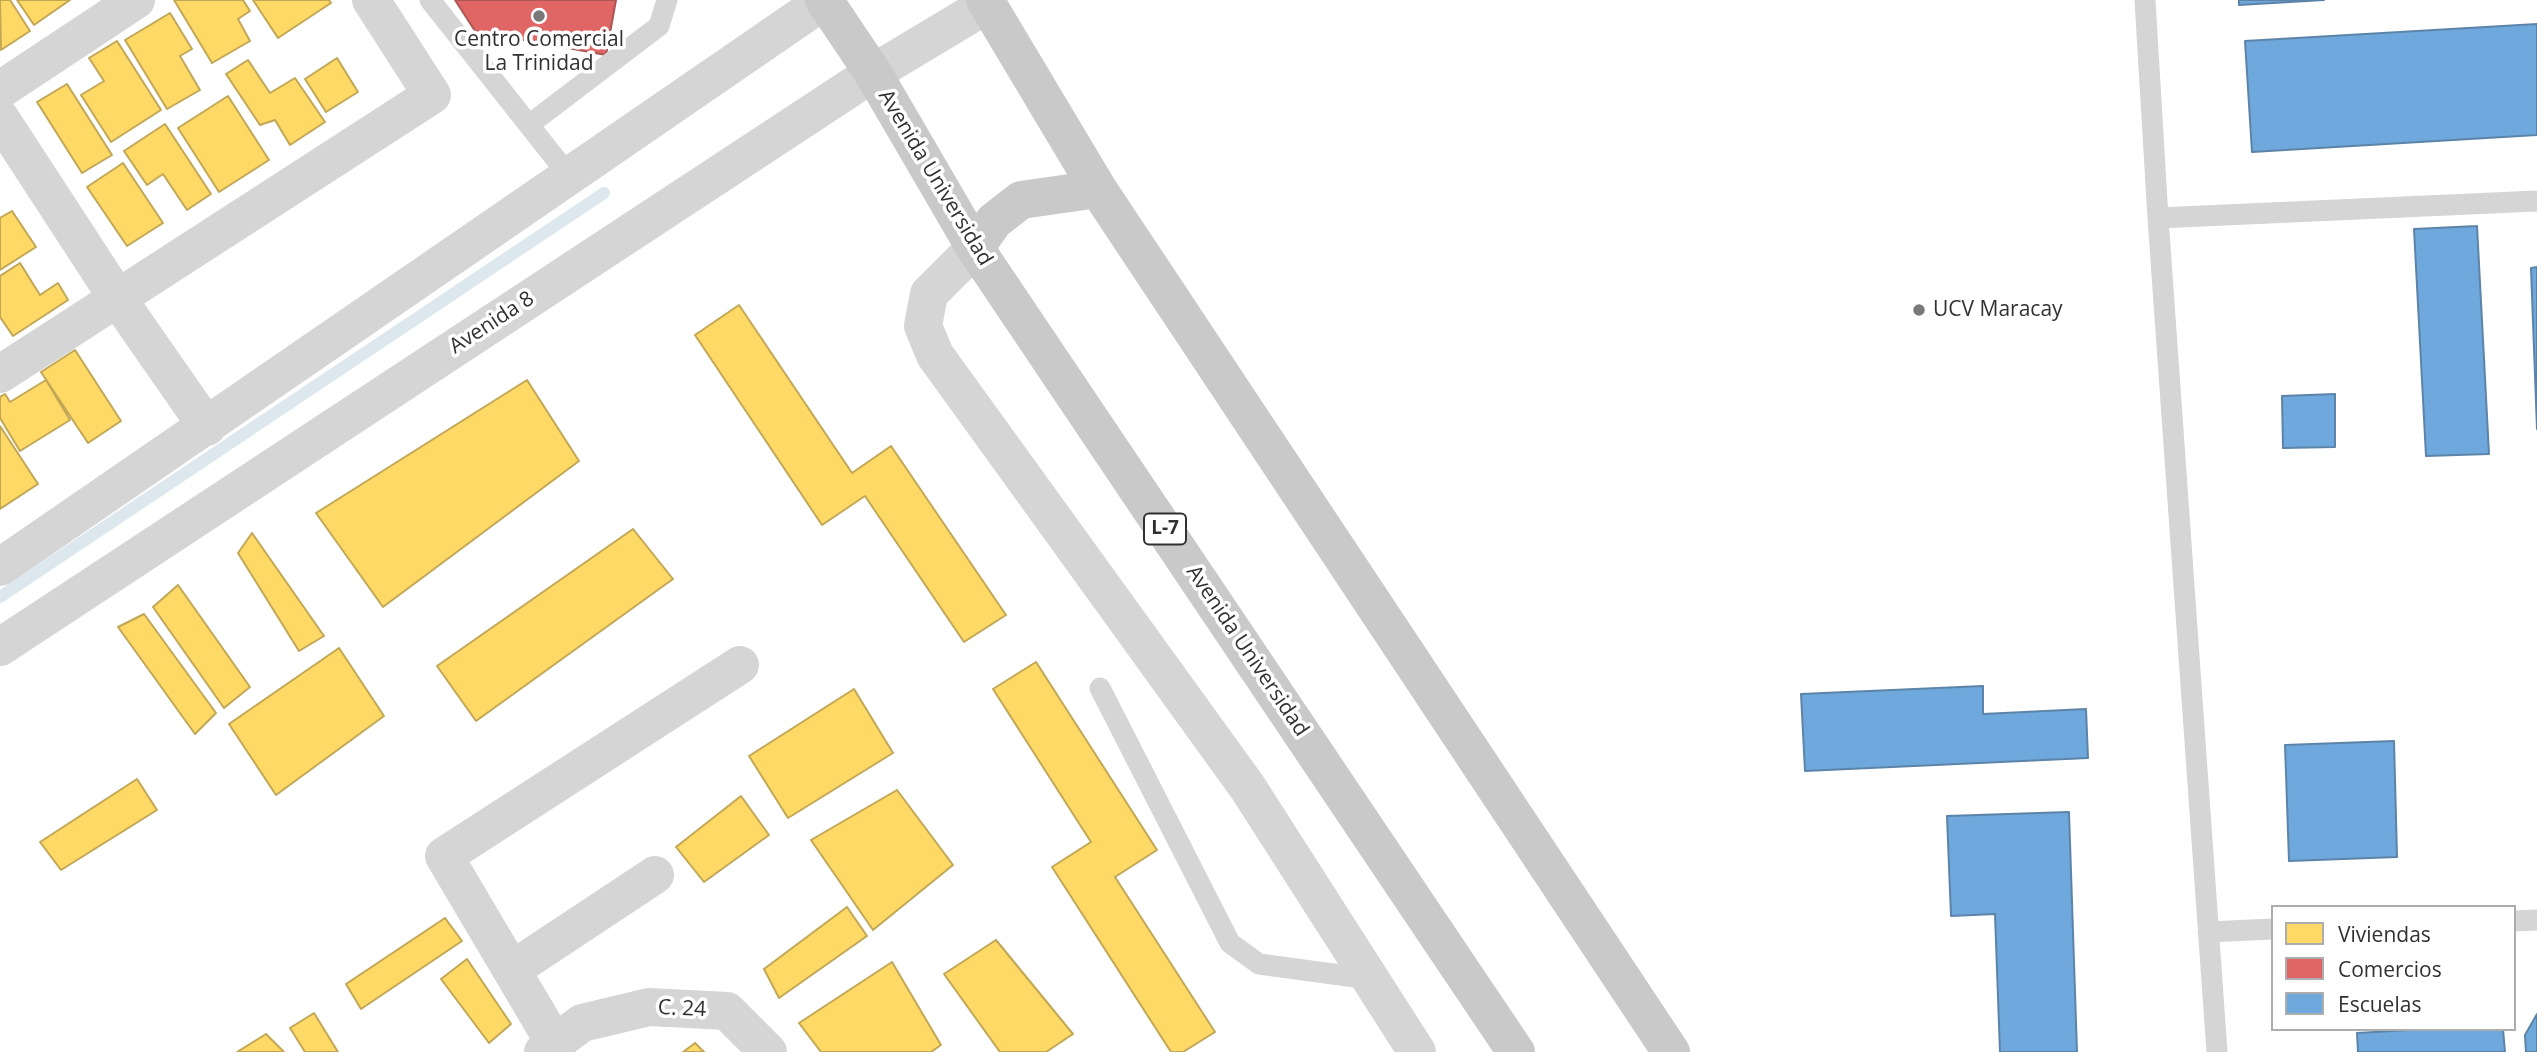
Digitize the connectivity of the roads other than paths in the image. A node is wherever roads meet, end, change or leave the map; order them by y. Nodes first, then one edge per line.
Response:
1 (136, 0) edge
2 (371, 0) edge
3 (429, 0) edge
4 (667, 0) edge
5 (825, 0) edge
6 (2145, 0) edge
7 (987, 2) edge
8 (873, 73) junction
9 (0, 90) edge
10 (0, 118) edge
11 (530, 124) junction
12 (570, 177) junction
13 (1098, 189) junction
14 (2537, 201) edge
15 (2158, 218) junction
16 (975, 248) junction
17 (118, 299) junction
18 (0, 374) edge
19 (207, 427) junction
20 (0, 566) edge
21 (0, 647) edge
22 (740, 665) dead end
23 (1100, 688) dead end
24 (655, 875) dead end
25 (2537, 920) edge
26 (2516, 921) edge
27 (2271, 929) edge
28 (2208, 932) junction
29 (513, 969) junction
30 (1370, 979) junction
31 (560, 1039) edge
32 (768, 1052) edge
33 (1417, 1052) edge
34 (1516, 1052) edge
35 (1671, 1052) edge
36 (2217, 1052) edge

1 - 9 street
2 - 17 street
3 - 11 lane
4 - 11 lane
5 - 8 main road, Avenida Universidad / L-7
5 - 12 street
6 - 15 lane
7 - 8 street, Avenida 8
7 - 13 main road
8 - 16 main road, Avenida Universidad / L-7
8 - 21 street, Avenida 8
10 - 17 street
11 - 12 lane
12 - 19 street
13 - 16 main road
13 - 35 main road
14 - 15 lane
15 - 28 lane
16 - 30 street
16 - 34 main road, Avenida Universidad / L-7
17 - 18 street
17 - 19 street
19 - 20 street
22 - 29 street
23 - 30 lane
24 - 29 street
25 - 26 lane
27 - 28 lane
28 - 36 lane
29 - 31 street
30 - 33 street
31 - 32 street, C. 24

